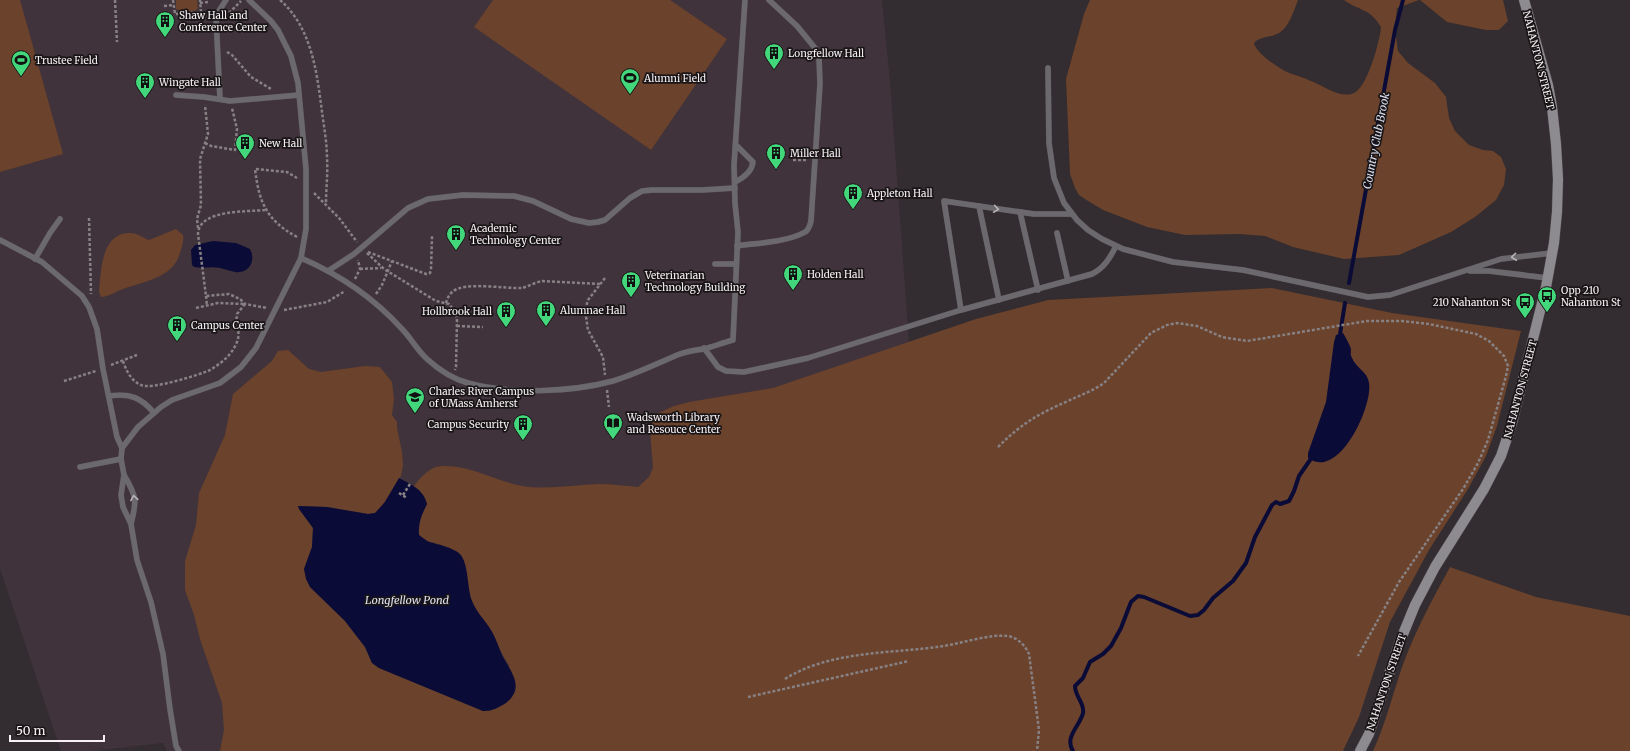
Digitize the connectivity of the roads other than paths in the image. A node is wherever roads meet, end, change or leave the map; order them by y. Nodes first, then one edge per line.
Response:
1 (226, 0) edge
2 (249, 0) edge
3 (745, 0) edge
4 (769, 0) edge
5 (1524, 0) edge
6 (1048, 68) dead end
7 (176, 95) dead end
8 (299, 95) junction
9 (220, 99) junction
10 (736, 145) junction
11 (735, 185) junction
12 (979, 206) junction
13 (1020, 212) junction
14 (1072, 214) junction
15 (60, 219) dead end
16 (1057, 233) dead end
17 (0, 240) edge
18 (737, 246) junction
19 (1116, 246) junction
20 (1552, 253) junction
21 (300, 258) junction
22 (35, 259) junction
23 (715, 264) dead end
24 (736, 264) junction
25 (328, 271) junction
26 (1459, 273) junction
27 (1548, 278) junction
28 (1068, 281) junction
29 (1038, 290) junction
30 (999, 300) junction
31 (961, 310) junction
32 (704, 348) junction
33 (109, 396) junction
34 (154, 413) junction
35 (122, 448) junction
36 (121, 459) junction
37 (80, 467) dead end
38 (124, 475) junction
39 (131, 524) junction
40 (179, 751) edge
41 (1360, 751) edge

1 - 9 lane
2 - 8 lane
3 - 10 lane
4 - 18 lane
5 - 20 main road, NAHANTON STREET
6 - 14 lane
7 - 9 lane
8 - 9 lane
8 - 21 lane
10 - 11 lane
10 - 11 lane
11 - 18 lane
11 - 25 lane
12 -> 13 lane
12 - 30 lane
12 - 31 lane
13 - 14 lane
13 - 29 lane
14 - 19 lane
15 - 22 lane
16 - 28 lane
17 - 22 lane
18 - 24 lane
19 - 26 lane
19 - 28 lane
20 -> 26 lane
20 - 27 main road, NAHANTON STREET
21 - 25 lane
21 - 34 lane
22 - 33 lane
23 - 24 lane
24 - 32 lane
25 - 32 lane
26 - 27 lane
27 - 41 main road, NAHANTON STREET
28 - 29 lane
29 - 30 lane
30 - 31 lane
31 - 32 lane
33 - 34 lane
33 - 35 lane
34 - 35 lane
35 - 36 lane
36 - 37 lane
36 - 38 lane
38 - 39 lane
39 -> 38 lane
39 - 40 lane

